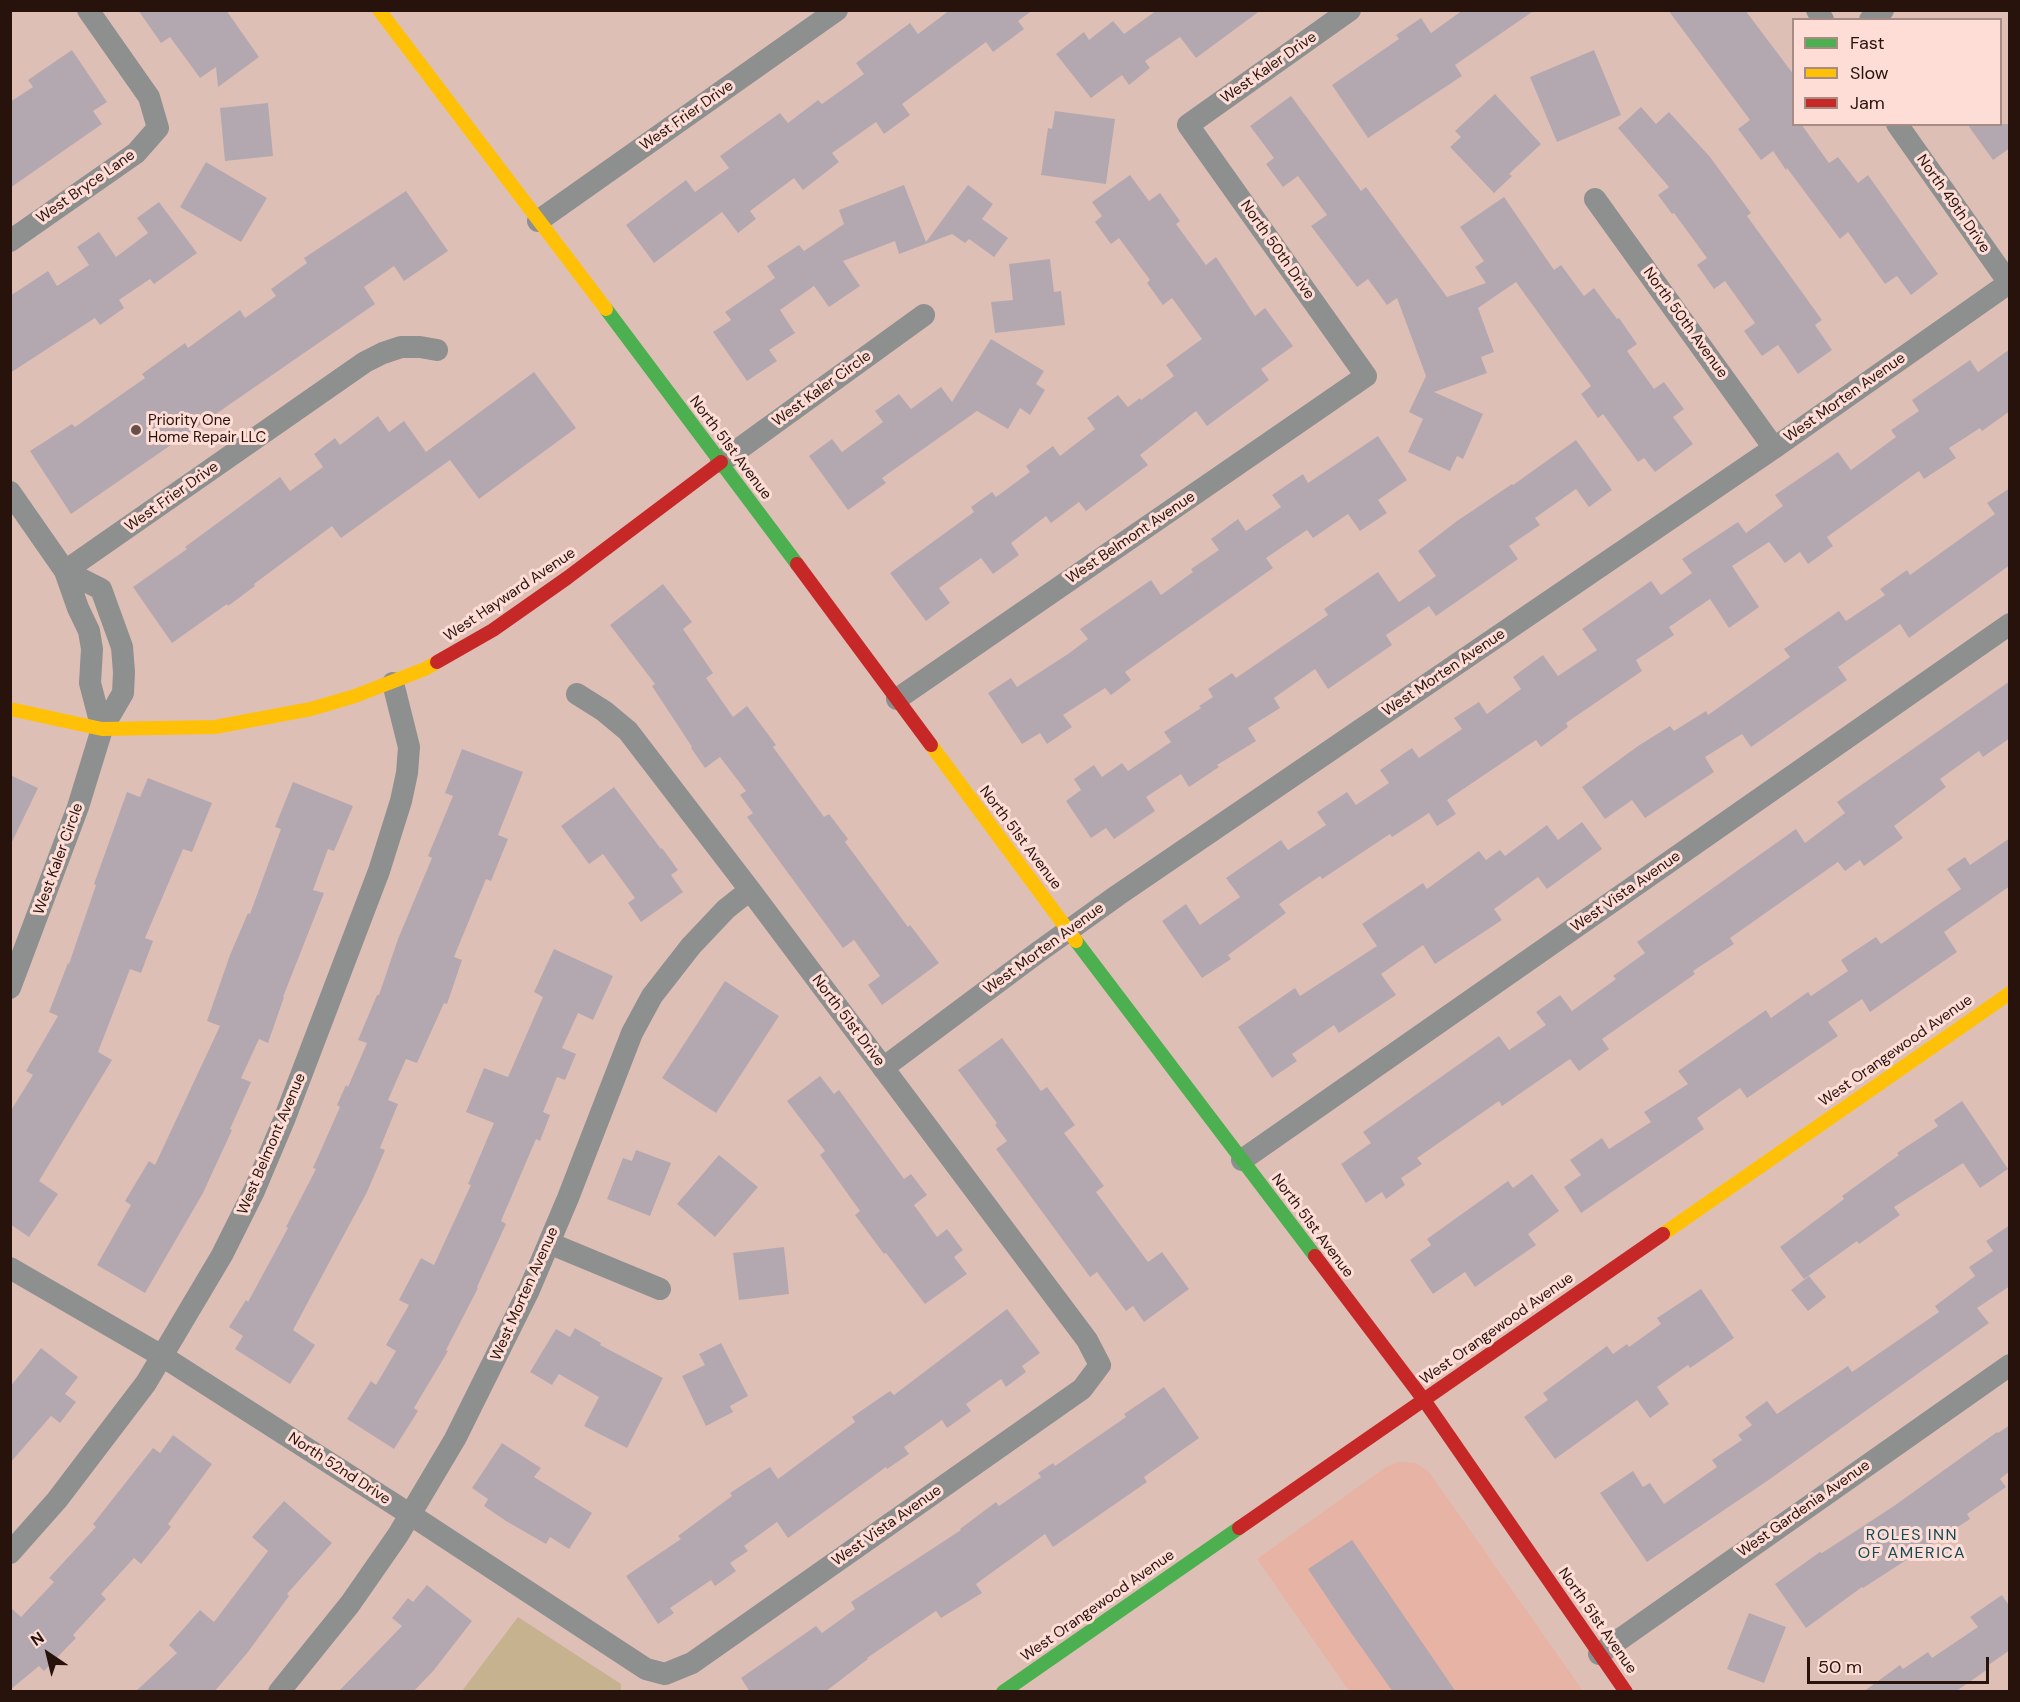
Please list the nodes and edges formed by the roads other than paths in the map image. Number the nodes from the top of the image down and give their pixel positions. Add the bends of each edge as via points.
1 (88, 10) edge
2 (379, 10) edge
3 (837, 10) edge
4 (1350, 10) edge
5 (1188, 124) joint
6 (1898, 126) edge
7 (1595, 199) dead end
8 (538, 221) junction
9 (10, 241) edge
10 (2009, 283) edge
11 (924, 315) dead end
12 (437, 350) dead end
13 (1366, 376) joint
14 (1774, 448) junction
15 (721, 462) junction
16 (10, 492) edge
17 (65, 571) junction
18 (2010, 624) edge
19 (393, 683) junction
20 (578, 694) dead end
21 (897, 699) junction
22 (10, 709) edge
23 (102, 729) junction
24 (750, 890) junction
25 (1069, 931) junction
26 (10, 988) edge
27 (2010, 993) edge
28 (883, 1068) junction
29 (1242, 1160) junction
30 (549, 1243) junction
31 (10, 1268) edge
32 (660, 1289) dead end
33 (162, 1356) junction
34 (1100, 1365) joint
35 (2010, 1365) edge
36 (1424, 1400) junction
37 (411, 1515) junction
38 (10, 1553) edge
39 (1599, 1654) junction
40 (665, 1674) joint
41 (279, 1692) edge
42 (1004, 1692) edge
43 (1626, 1692) edge

1 - 9 street, West Bryce Lane via 149,97 158,128 136,153
2 - 8 main road, North 51st Avenue
3 - 8 street, West Frier Drive
4 - 5 street, West Kaler Drive
5 - 13 street, North 50th Drive
6 - 10 street, North 49th Drive
7 - 14 street, North 50th Avenue
8 - 15 main road, North 51st Avenue
10 - 14 street, West Morten Avenue
11 - 15 street, West Kaler Circle
12 - 17 street, West Frier Drive via 401,347 365,362
13 - 21 street, West Belmont Avenue
14 - 25 street, West Morten Avenue
15 - 19 main road, West Hayward Avenue via 493,630
15 - 21 main road, North 51st Avenue
16 - 17 street
17 - 23 street via 89,631 90,683
17 - 23 street, West Kaler Circle via 101,589 122,647 123,693
18 - 29 street, West Vista Avenue
19 - 23 main road, West Hayward Avenue via 266,719 215,727
19 - 33 street, West Belmont Avenue via 409,747 407,774 378,871 254,1191 222,1256
20 - 24 street, North 51st Drive via 628,731
21 - 25 main road, North 51st Avenue
22 - 23 main road, West Hayward Avenue
23 - 26 street, West Kaler Circle via 78,807
24 - 28 street, North 51st Drive
24 - 30 street, West Morten Avenue via 691,946 652,996 632,1033
25 - 28 street, West Morten Avenue
25 - 29 main road, North 51st Avenue
27 - 36 main road, West Orangewood Avenue
28 - 34 street, North 51st Drive via 1087,1340
29 - 36 main road, North 51st Avenue
30 - 32 street
30 - 37 street, West Morten Avenue via 489,1374
31 - 33 street, North 52nd Drive
33 - 37 street, North 52nd Drive
33 - 38 street, West Belmont Avenue via 105,1438
34 - 40 street, West Vista Avenue via 1082,1389 692,1663
35 - 39 street, West Gardenia Avenue
36 - 39 main road, North 51st Avenue
36 - 42 main road, West Orangewood Avenue
37 - 40 street, North 52nd Drive via 645,1669
37 - 41 street, West Morten Avenue via 350,1604
39 - 43 main road, North 51st Avenue

